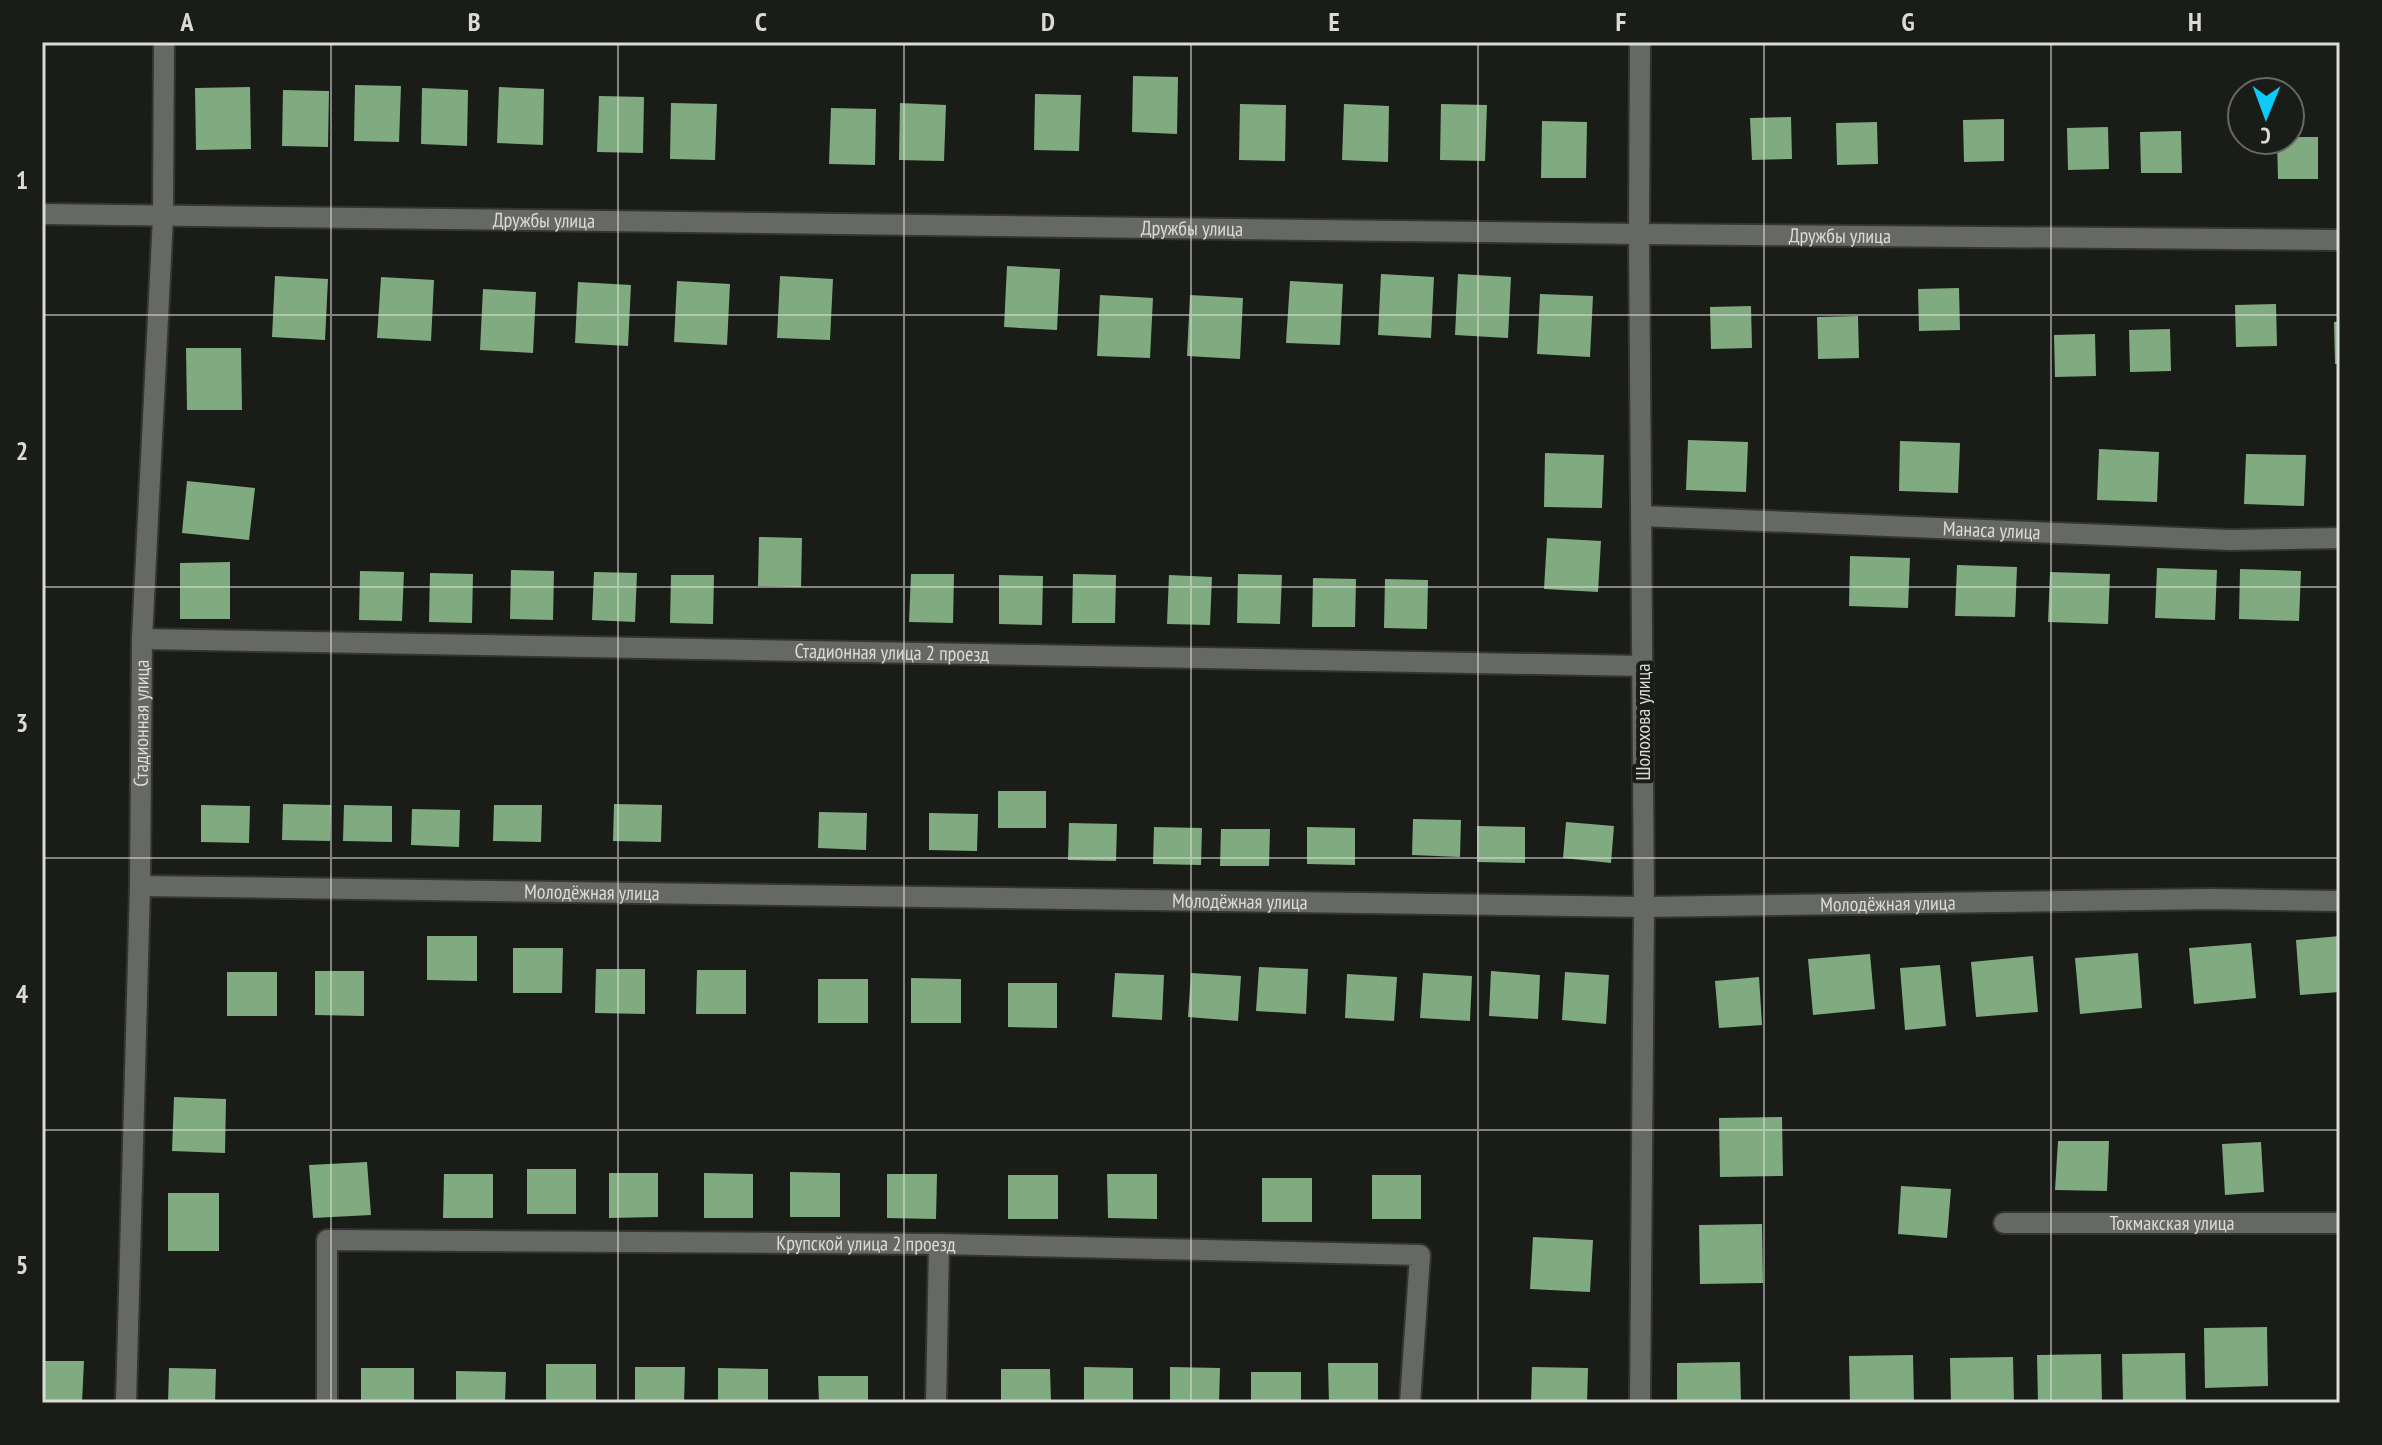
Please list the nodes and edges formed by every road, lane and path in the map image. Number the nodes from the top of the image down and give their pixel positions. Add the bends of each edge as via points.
1 (164, 42) edge
2 (1640, 42) edge
3 (42, 214) edge
4 (163, 217) junction
5 (1639, 234) junction
6 (2340, 240) edge
7 (1642, 516) junction
8 (2340, 538) edge
9 (142, 639) junction
10 (1643, 666) junction
11 (140, 886) junction
12 (2340, 901) edge
13 (1644, 907) junction
14 (2004, 1223) dead end
15 (2340, 1223) edge
16 (939, 1244) junction
17 (126, 1403) edge
18 (327, 1403) edge
19 (936, 1403) edge
20 (1410, 1403) edge
21 (1640, 1403) edge

1 - 4 street, Стадионная улица
2 - 5 street, Шолохова улица
3 - 4 street, Дружбы улица
4 - 5 street, Дружбы улица
4 - 9 street, Стадионная улица
5 - 6 street, Дружбы улица
5 - 7 street, Шолохова улица
7 - 8 street, Манаса улица via 2230,540
7 - 10 street, Шолохова улица
9 - 10 street, Стадионная улица 2 проезд
9 - 11 street, Стадионная улица
10 - 13 street, Шолохова улица
11 - 13 street, Молодёжная улица
11 - 17 street, Стадионная улица
12 - 13 street, Молодёжная улица
13 - 21 street, Шолохова улица
14 - 15 street, Токмакская улица
16 - 18 street, Крупской улица 2 проезд via 327,1240
16 - 19 street
16 - 20 street, Крупской улица 2 проезд via 1420,1255

